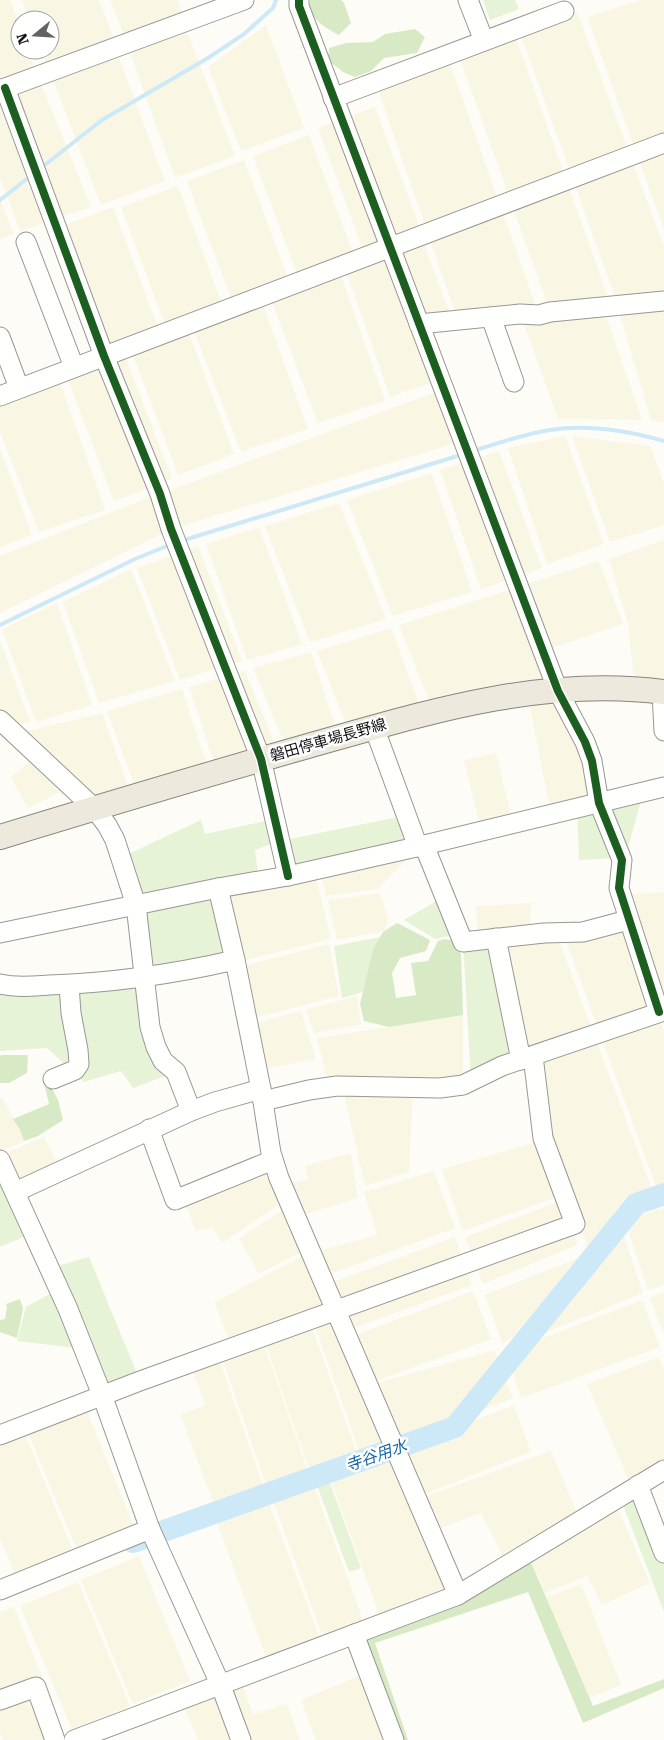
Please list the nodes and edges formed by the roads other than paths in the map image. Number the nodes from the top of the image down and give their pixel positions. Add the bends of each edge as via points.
1 (244, 0) edge
2 (299, 0) edge
3 (468, 0) edge
4 (564, 11) dead end
5 (484, 41) junction
6 (2, 89) edge
7 (333, 98) junction
8 (664, 143) edge
9 (26, 242) dead end
10 (389, 247) junction
11 (664, 301) edge
12 (491, 317) junction
13 (419, 324) junction
14 (0, 336) edge
15 (104, 356) junction
16 (74, 367) junction
17 (514, 382) dead end
18 (20, 388) junction
19 (0, 396) edge
20 (558, 690) junction
21 (663, 692) edge
22 (0, 720) edge
23 (374, 728) junction
24 (664, 731) edge
25 (261, 759) junction
26 (664, 787) edge
27 (599, 803) junction
28 (94, 808) junction
29 (0, 838) edge
30 (421, 846) junction
31 (288, 876) junction
32 (218, 888) junction
33 (136, 905) junction
34 (628, 920) junction
35 (0, 932) edge
36 (496, 938) junction
37 (235, 960) junction
38 (144, 977) junction
39 (0, 984) edge
40 (69, 985) junction
41 (662, 1012) edge
42 (527, 1058) junction
43 (53, 1079) dead end
44 (262, 1095) junction
45 (191, 1111) junction
46 (149, 1129) junction
47 (0, 1160) edge
48 (273, 1160) junction
49 (15, 1192) junction
50 (336, 1309) junction
51 (102, 1394) junction
52 (0, 1435) edge
53 (664, 1470) edge
54 (638, 1486) junction
55 (150, 1529) junction
56 (664, 1553) edge
57 (0, 1590) edge
58 (458, 1595) junction
59 (354, 1634) junction
60 (221, 1686) junction
61 (0, 1700) edge
62 (55, 1740) edge
63 (74, 1740) edge
64 (241, 1740) edge
65 (394, 1740) edge

1 - 6 street
2 - 7 street
3 - 5 street
4 - 5 street
5 - 7 street
6 - 15 street
7 - 10 street
8 - 10 street
9 - 16 street
10 - 13 street
10 - 15 street
11 - 12 street
12 - 13 street
12 - 17 street
13 - 20 street
14 - 18 street
15 - 16 street
15 - 25 street
16 - 18 street
18 - 19 street
20 - 21 main road, 磐田停車場長野線
20 - 23 main road, 磐田停車場長野線 via 494,698
20 - 27 street via 592,760
21 - 24 street
22 - 28 street
23 - 25 main road, 磐田停車場長野線
23 - 30 street
25 - 28 main road, 磐田停車場長野線
25 - 31 street
26 - 27 street
27 - 30 street
27 - 34 street via 622,860 619,888
28 - 29 main road, 磐田停車場長野線
28 - 33 street via 115,840
30 - 31 street
30 - 36 street via 463,942
31 - 32 street
32 - 33 street
32 - 37 street
33 - 35 street
33 - 38 street
34 - 36 street via 582,932
34 - 41 street
36 - 42 street
37 - 38 street
37 - 44 street
38 - 40 street
38 - 45 street via 150,1027 156,1047 162,1061 176,1072
39 - 40 street
40 - 43 street via 79,1064 75,1070
41 - 42 street
42 - 44 street via 463,1084 440,1088 337,1086
42 - 50 street via 543,1138 575,1224
44 - 45 street via 215,1102
44 - 48 street
45 - 46 street
46 - 48 street via 175,1200
46 - 49 street
47 - 49 street
48 - 50 street
49 - 51 street
50 - 51 street
50 - 58 street
51 - 52 street
51 - 55 street
53 - 54 street
54 - 56 street
54 - 58 street
55 - 57 street
55 - 60 street
58 - 59 street
59 - 60 street
59 - 65 street
60 - 63 street
60 - 64 street
61 - 62 street via 36,1687

